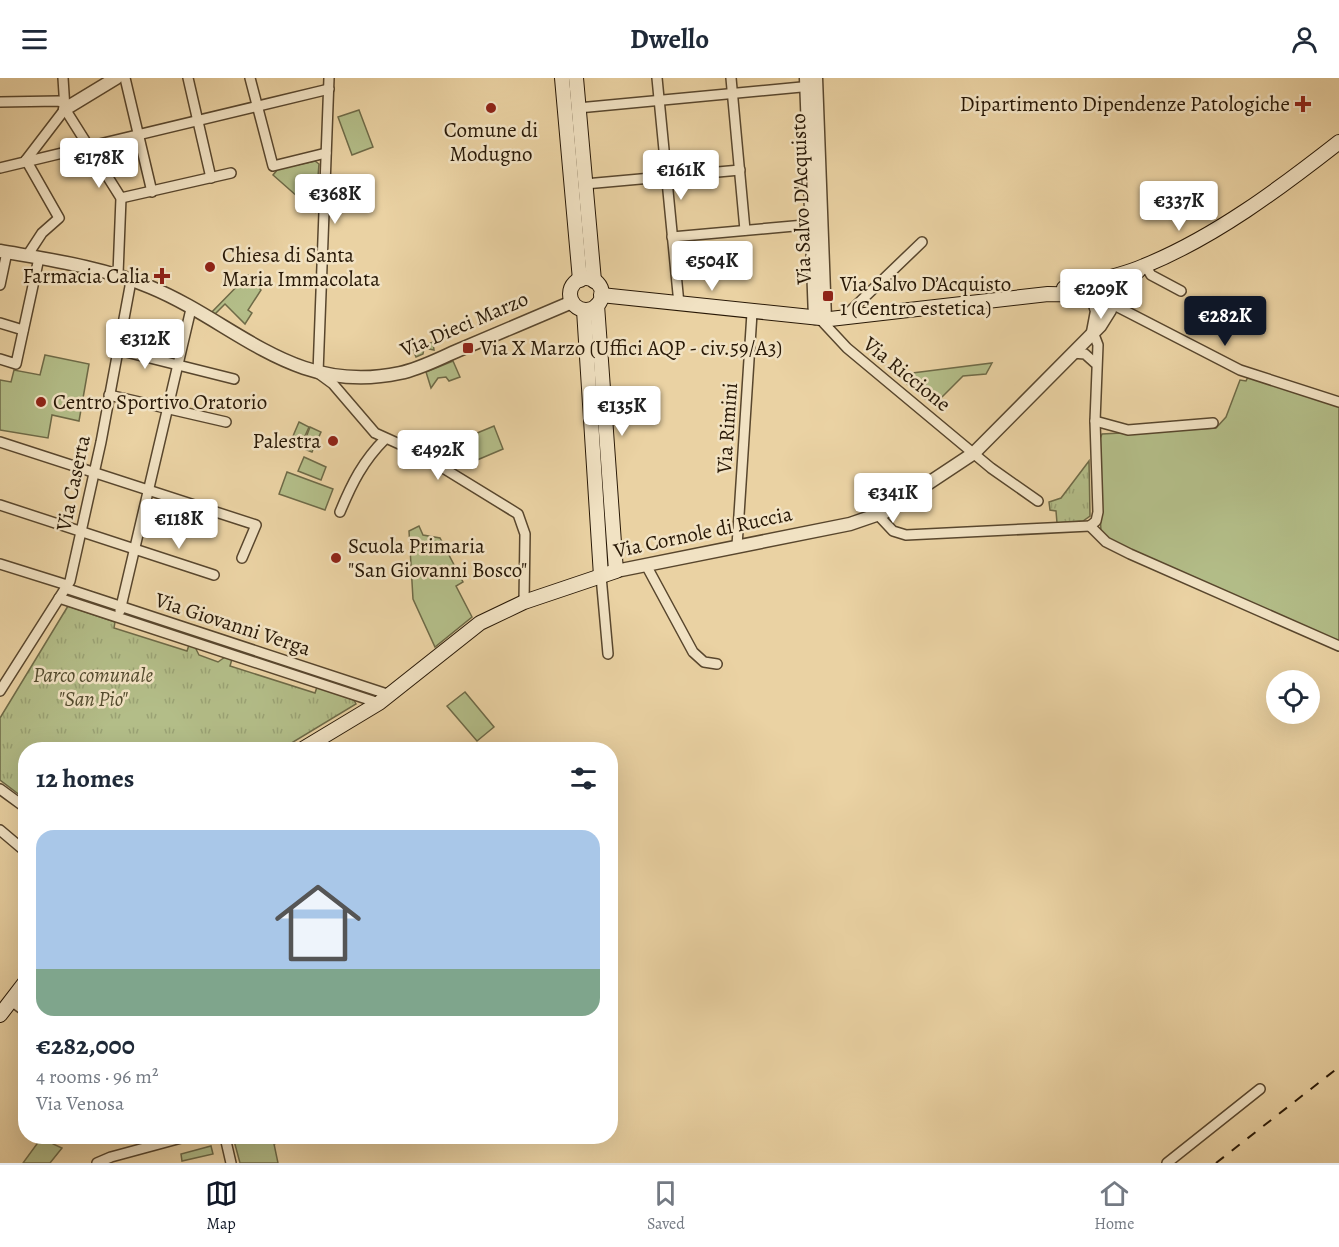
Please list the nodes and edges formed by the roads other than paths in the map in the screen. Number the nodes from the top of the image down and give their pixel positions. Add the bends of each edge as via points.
1 (63, 78) edge
2 (116, 78) edge
3 (125, 78) edge
4 (188, 78) edge
5 (250, 78) edge
6 (329, 78) edge
7 (562, 78) edge
8 (576, 78) edge
9 (657, 78) edge
10 (731, 78) edge
11 (811, 82) edge
12 (329, 89) junction
13 (732, 93) junction
14 (659, 100) junction
15 (0, 102) edge
16 (64, 106) junction
17 (257, 107) junction
18 (578, 108) junction
19 (198, 120) junction
20 (139, 134) junction
21 (1339, 142) edge
22 (88, 147) junction
23 (326, 153) junction
24 (26, 160) junction
25 (0, 168) edge
26 (740, 170) junction
27 (231, 173) dead end
28 (665, 176) junction
29 (211, 178) junction
30 (585, 184) junction
31 (152, 192) junction
32 (121, 198) junction
33 (816, 224) junction
34 (745, 230) junction
35 (672, 237) junction
36 (922, 242) dead end
37 (4, 252) edge
38 (33, 257) junction
39 (1144, 266) junction
40 (118, 274) junction
41 (587, 280) junction
42 (1100, 280) junction
43 (131, 281) junction
44 (0, 285) edge
45 (1181, 291) dead end
46 (1048, 294) junction
47 (1093, 298) junction
48 (1113, 298) junction
49 (599, 300) junction
50 (679, 304) junction
51 (578, 306) junction
52 (191, 309) junction
53 (752, 313) junction
54 (843, 318) junction
55 (820, 319) junction
56 (0, 322) edge
57 (23, 330) junction
58 (1090, 335) junction
59 (118, 350) junction
60 (1072, 353) junction
61 (0, 359) edge
62 (1095, 363) junction
63 (179, 364) junction
64 (318, 373) junction
65 (234, 379) dead end
66 (110, 395) junction
67 (1339, 402) edge
68 (168, 409) junction
69 (1095, 421) junction
70 (226, 422) dead end
71 (1213, 423) dead end
72 (385, 439) junction
73 (0, 442) edge
74 (974, 453) junction
75 (94, 472) junction
76 (149, 490) junction
77 (1038, 501) dead end
78 (0, 504) edge
79 (340, 512) dead end
80 (878, 515) junction
81 (1090, 526) junction
82 (81, 531) junction
83 (737, 546) junction
84 (135, 549) junction
85 (242, 558) dead end
86 (0, 564) edge
87 (646, 565) junction
88 (616, 571) junction
89 (214, 575) dead end
90 (602, 576) junction
91 (66, 587) junction
92 (59, 598) junction
93 (524, 602) junction
94 (122, 606) junction
95 (118, 617) junction
96 (1339, 646) edge
97 (608, 654) dead end
98 (717, 664) dead end
99 (0, 691) edge
100 (385, 699) junction
101 (314, 742) edge
102 (0, 789) edge
103 (18, 802) edge
104 (0, 830) edge
105 (18, 845) edge
106 (18, 990) edge
107 (10, 1000) junction
108 (18, 1006) edge
109 (0, 1015) edge
110 (1260, 1089) dead end
111 (159, 1144) edge
112 (227, 1144) edge
113 (97, 1163) edge
114 (231, 1163) edge
115 (1167, 1163) edge

1 - 16 street
2 - 16 street
3 - 20 street
4 - 19 street
5 - 17 street
6 - 12 street
7 - 41 main road
8 - 18 main road
9 - 14 street
10 - 13 street
11 - 13 street
11 - 33 street, Via Salvo D'Acquisto
12 - 17 street
12 - 23 street
13 - 14 street
13 - 26 street
14 - 18 street
14 - 28 street
15 - 16 street via 59,101
16 - 22 street
16 - 24 street
17 - 19 street
17 - 23 street via 273,166
18 - 30 main road
19 - 20 street
19 - 29 street
20 - 22 street
20 - 31 street
21 - 39 main road via 1228,221
22 - 24 street
22 - 32 street
23 - 64 street
24 - 25 street
24 - 38 street via 59,218 42,233
26 - 28 street
26 - 34 street
27 - 29 street
28 - 30 street
28 - 35 street
29 - 31 street
30 - 41 main road
31 - 32 street
32 - 40 street
33 - 34 street
33 - 55 street, Via Salvo D'Acquisto
34 - 35 street
35 - 50 street
36 - 54 street
37 - 38 street, Via Dieci Marzo
37 - 44 street
38 - 40 street, Via Dieci Marzo
38 - 57 street
39 - 42 main road
39 - 45 street via 1151,275
39 - 48 main road
40 - 43 street, Via Dieci Marzo
41 - 49 main road via 600,288
41 - 51 main road via 571,288
42 - 46 main road
42 - 47 main road via 1091,287
42 - 48 main road via 1112,282
43 - 52 street, Via Dieci Marzo via 164,293
43 - 59 street, Via Caserta
46 - 47 main road
46 - 54 main road
47 - 48 main road via 1102,304
47 - 58 street via 1097,311
48 - 58 street, Via Cornole di Ruccia via 1107,318
48 - 67 street via 1240,370
49 - 50 main road
49 - 51 main road
49 - 88 main road
50 - 53 main road
51 - 64 street, Via Dieci Marzo via 399,374 336,377
51 - 90 main road
52 - 63 street
52 - 64 street, Via Dieci Marzo via 241,339
53 - 55 main road
53 - 83 street, Via Rimini
54 - 55 main road
55 - 74 street, Via Riccione via 847,348
56 - 57 street
57 - 61 street via 16,364
58 - 60 street, Via Cornole di Ruccia
58 - 62 street via 1098,345
59 - 63 street
59 - 66 street, Via Caserta
60 - 62 street via 1085,354
60 - 74 street, Via Cornole di Ruccia
62 - 69 street
63 - 65 street
63 - 68 street
64 - 72 street
66 - 68 street
66 - 75 street, Via Caserta
68 - 70 street
68 - 76 street
69 - 71 street via 1128,429
69 - 81 street via 1098,512
72 - 79 street via 354,477
72 - 93 street via 417,453 518,514 525,534
73 - 75 street
74 - 77 street, Via Riccione
74 - 80 street, Via Cornole di Ruccia
75 - 76 street
75 - 82 street, Via Caserta
76 - 84 street
76 - 85 street via 256,525
78 - 82 street
80 - 81 street via 893,531 906,535
80 - 83 street, Via Cornole di Ruccia
81 - 96 street via 1106,542 1130,554
82 - 84 street
82 - 91 street, Via Caserta
83 - 87 street, Via Cornole di Ruccia
84 - 89 street
84 - 94 street
86 - 91 street, Via Giovanni Verga
87 - 88 street, Via Cornole di Ruccia
87 - 98 street via 693,652 704,662
88 - 90 main road, Via Cornole di Ruccia
90 - 93 main road, Via Cornole di Ruccia
90 - 97 street
91 - 92 street, Via Caserta
91 - 94 street, Via Giovanni Verga
92 - 95 street, Via Giovanni Verga
92 - 99 street, Via Caserta
93 - 100 main road, Via Cornole di Ruccia via 480,623
94 - 95 street
94 - 100 street, Via Giovanni Verga
95 - 100 street, Via Giovanni Verga
100 - 101 main road, Via Cornole di Ruccia
102 - 103 street
104 - 105 street
106 - 107 main road
107 - 108 street
107 - 109 main road
110 - 115 street
111 - 113 street
112 - 114 street

